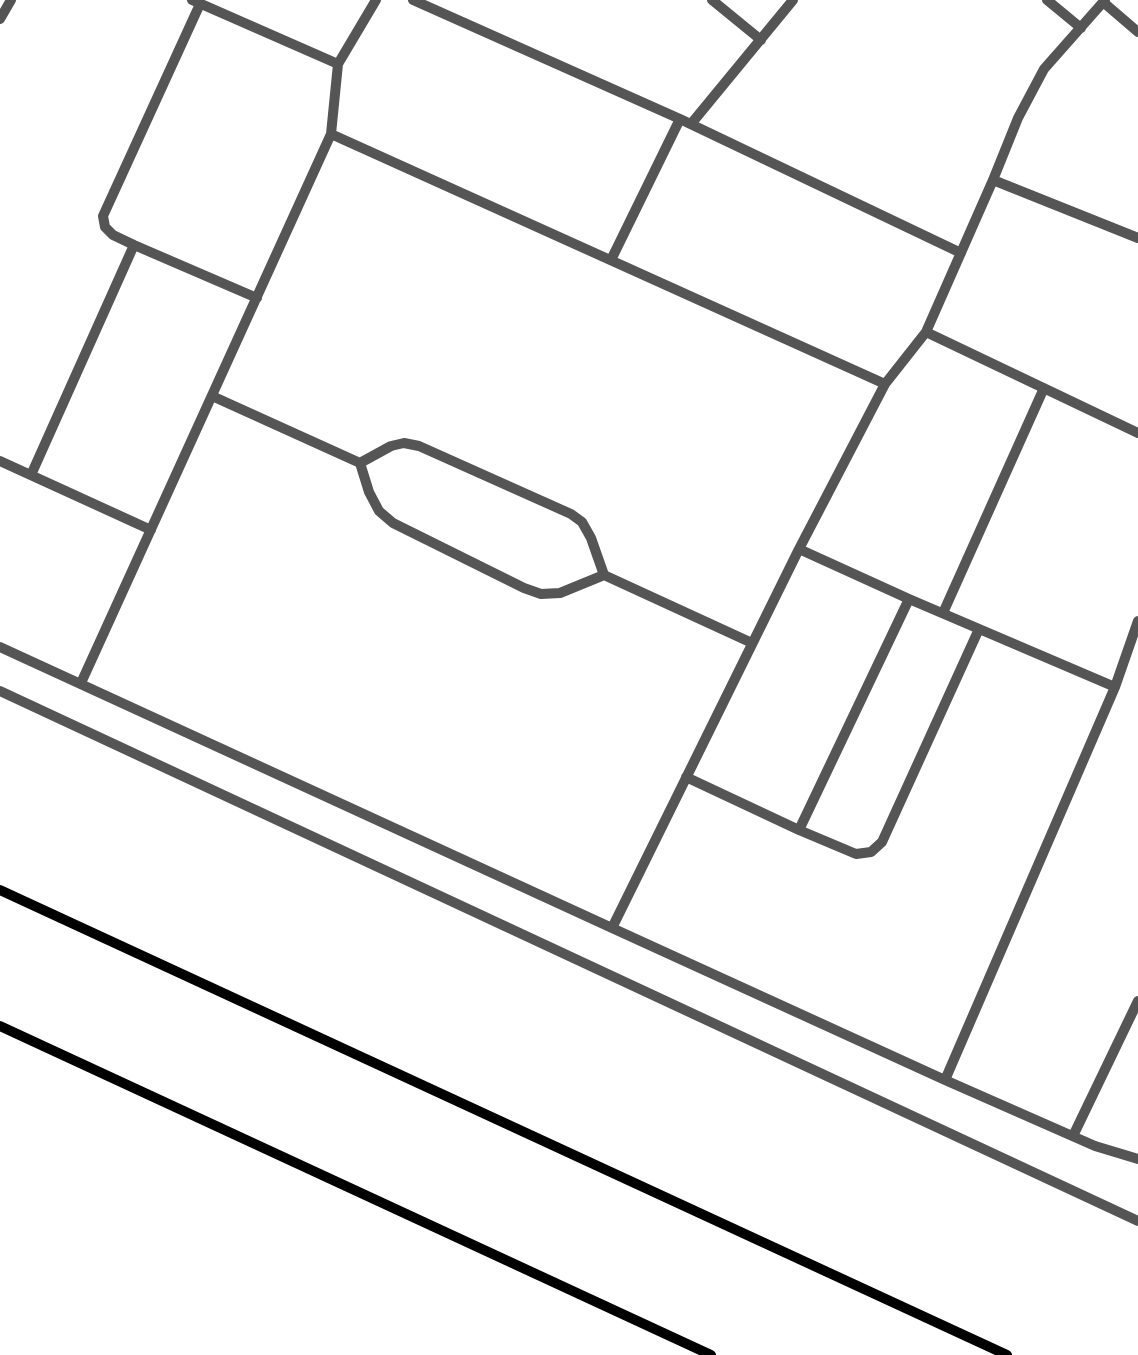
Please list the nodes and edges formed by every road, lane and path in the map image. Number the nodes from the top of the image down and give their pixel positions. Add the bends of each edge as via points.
1 (11, 0) edge
2 (376, 0) edge
3 (413, 0) edge
4 (712, 0) edge
5 (794, 0) edge
6 (1047, 0) edge
7 (1104, 1) edge
8 (196, 2) edge
9 (0, 19) edge
10 (1081, 28) junction
11 (1138, 32) edge
12 (761, 40) junction
13 (338, 64) junction
14 (680, 119) junction
15 (691, 124) junction
16 (332, 134) junction
17 (993, 180) junction
18 (1138, 238) edge
19 (134, 245) junction
20 (961, 253) junction
21 (611, 260) junction
22 (257, 298) junction
23 (926, 332) junction
24 (885, 384) junction
25 (1044, 388) junction
26 (212, 396) junction
27 (1138, 433) edge
28 (0, 461) edge
29 (360, 463) junction
30 (31, 475) junction
31 (151, 530) junction
32 (799, 549) junction
33 (604, 575) junction
34 (909, 599) junction
35 (943, 613) junction
36 (1138, 621) edge
37 (980, 629) junction
38 (752, 643) junction
39 (0, 647) edge
40 (81, 684) junction
41 (1115, 687) junction
42 (0, 691) edge
43 (686, 777) junction
44 (799, 830) junction
45 (0, 890) edge
46 (612, 928) junction
47 (1138, 1001) edge
48 (0, 1026) edge
49 (945, 1080) junction
50 (1073, 1136) junction
51 (1138, 1159) edge
52 (1138, 1221) edge
53 (711, 1355) edge
54 (1007, 1355) edge

1 - 9 street
2 - 13 street
3 - 14 street
4 - 12 street
5 - 12 street
6 - 10 street
7 - 10 street
7 - 11 street
8 - 13 street
8 - 19 street via 104,216 105,227
10 - 17 street via 1044,69 1018,118
12 - 15 street
13 - 16 street
14 - 15 street
14 - 21 street
15 - 20 street
16 - 21 street
16 - 22 street
17 - 18 street
17 - 20 street
19 - 22 street
19 - 30 street
20 - 23 street
21 - 24 street
22 - 26 street
23 - 24 street
23 - 25 street
24 - 32 street
25 - 27 street
25 - 35 street
26 - 29 street
26 - 31 street
28 - 30 street
29 - 33 street via 369,492 379,511 393,523 524,588 541,594 560,593
29 - 33 street via 390,446 404,443 419,446 572,514 582,522 591,538
30 - 31 street
31 - 40 street
32 - 34 street
32 - 38 street
33 - 38 street
34 - 35 street
34 - 44 street
35 - 37 street
36 - 41 street
37 - 41 street
37 - 44 street via 882,842 871,852 856,854
38 - 43 street
39 - 40 street
40 - 46 street
41 - 49 street
42 - 52 street
43 - 44 street
43 - 46 street
45 - 54 main road
46 - 49 street
47 - 50 street
48 - 53 main road
49 - 50 street
50 - 51 street via 1095,1146

